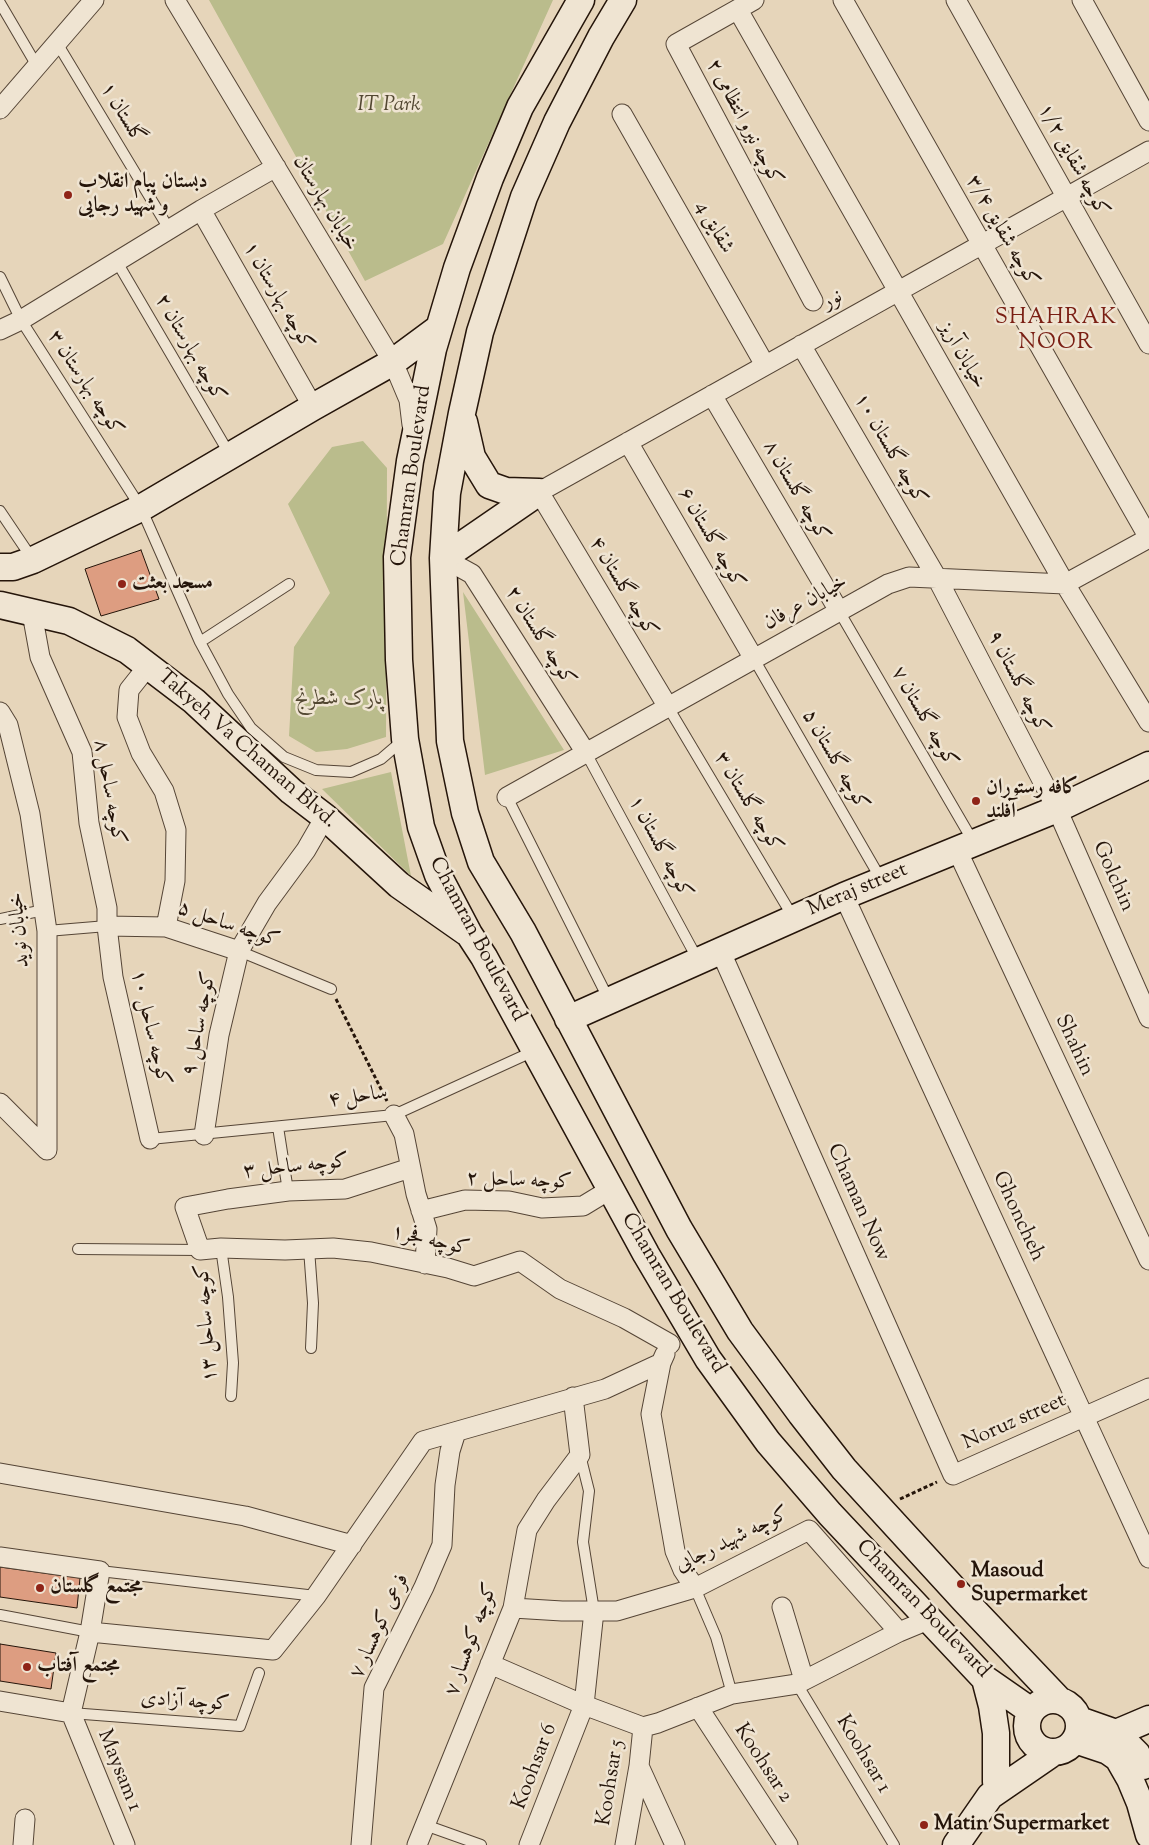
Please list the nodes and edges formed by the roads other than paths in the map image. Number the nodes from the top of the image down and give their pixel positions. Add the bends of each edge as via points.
1 (94, 0) edge
2 (175, 0) edge
3 (581, 0) edge
4 (623, 0) edge
5 (843, 0) edge
6 (956, 0) edge
7 (1082, 0) edge
8 (0, 3) edge
9 (746, 5) edge
10 (57, 43) junction
11 (37, 66) junction
12 (0, 109) edge
13 (622, 114) dead end
14 (1149, 121) edge
15 (1149, 150) edge
16 (276, 167) junction
17 (1066, 197) junction
18 (201, 210) junction
19 (169, 230) junction
20 (982, 244) junction
21 (117, 262) junction
22 (0, 277) edge
23 (898, 291) junction
24 (813, 301) dead end
25 (21, 320) junction
26 (439, 328) junction
27 (0, 330) edge
28 (1149, 344) edge
29 (801, 345) junction
30 (393, 362) junction
31 (765, 365) junction
32 (712, 395) junction
33 (313, 406) junction
34 (462, 413) junction
35 (414, 440) junction
36 (628, 442) junction
37 (230, 455) junction
38 (538, 492) junction
39 (142, 508) junction
40 (0, 511) edge
41 (1149, 538) edge
42 (443, 558) junction
43 (937, 578) junction
44 (7, 584) edge
45 (289, 584) dead end
46 (1065, 584) junction
47 (839, 611) junction
48 (32, 613) junction
49 (200, 642) junction
50 (754, 659) junction
51 (148, 666) junction
52 (668, 708) junction
53 (0, 712) edge
54 (1149, 722) edge
55 (405, 739) junction
56 (586, 753) junction
57 (1149, 765) edge
58 (507, 798) joint
59 (1057, 809) junction
60 (326, 817) junction
61 (966, 847) junction
62 (882, 881) junction
63 (844, 896) junction
64 (44, 910) junction
65 (794, 918) junction
66 (0, 919) edge
67 (106, 926) junction
68 (166, 927) junction
69 (47, 931) junction
70 (470, 934) junction
71 (239, 952) junction
72 (709, 955) junction
73 (331, 989) road end
74 (610, 1000) junction
75 (1149, 1018) edge
76 (568, 1019) junction
77 (535, 1050) junction
78 (0, 1103) edge
79 (394, 1115) junction
80 (278, 1127) junction
81 (204, 1135) junction
82 (150, 1139) joint
83 (410, 1168) junction
84 (611, 1189) junction
85 (288, 1191) junction
86 (421, 1211) junction
87 (221, 1248) junction
88 (78, 1249) dead end
89 (309, 1249) junction
90 (200, 1250) junction
91 (1149, 1260) edge
92 (425, 1264) junction
93 (684, 1317) junction
94 (670, 1344) junction
95 (311, 1348) dead end
96 (661, 1363) junction
97 (1149, 1388) edge
98 (231, 1396) dead end
99 (573, 1398) junction
100 (1084, 1417) junction
101 (456, 1432) junction
102 (580, 1455) junction
103 (0, 1473) edge
104 (953, 1475) joint
105 (352, 1545) junction
106 (0, 1557) edge
107 (1149, 1558) edge
108 (100, 1571) junction
109 (695, 1588) junction
110 (316, 1596) junction
111 (782, 1606) dead end
112 (513, 1608) junction
113 (594, 1610) junction
114 (0, 1614) edge
115 (928, 1620) junction
116 (90, 1632) junction
117 (899, 1632) junction
118 (1022, 1662) junction
119 (490, 1664) junction
120 (259, 1673) dead end
121 (800, 1681) junction
122 (993, 1685) junction
123 (732, 1694) junction
124 (1058, 1700) junction
125 (0, 1701) edge
126 (584, 1705) junction
127 (698, 1708) junction
128 (70, 1713) junction
129 (1029, 1719) junction
130 (1149, 1719) edge
131 (643, 1727) junction
132 (1116, 1733) junction
133 (1070, 1738) junction
134 (639, 1766) junction
135 (1149, 1778) edge
136 (993, 1789) junction
137 (25, 1819) dead end
138 (425, 1825) junction
139 (1149, 1835) edge
140 (626, 1843) edge
141 (23, 1845) edge
142 (125, 1845) edge
143 (361, 1845) edge
144 (417, 1845) edge
145 (481, 1845) edge
146 (529, 1845) edge
147 (674, 1845) edge
148 (788, 1845) edge
149 (894, 1845) edge
150 (957, 1845) edge

1 - 10 street
2 - 16 street, خیابان بهارستان
3 - 26 main road, Chamran Boulevard via 520,107 457,268
4 - 34 main road, Chamran Boulevard via 557,122 524,197 480,332
5 - 20 street, کوچه شقایق ۳/۴
6 - 17 street, کوچه شقایق ۱/۲
7 - 14 street
8 - 11 lane
9 - 23 street, خیابان آریز
9 - 24 street, کوچه نیرو انتظامی ۲ via 676,44
10 - 11 street
10 - 19 lane, گلستان ١
11 - 12 street
13 - 31 street, شقایق 4
15 - 17 street, نور
16 - 18 street
16 - 30 street, خیابان بهارستان
17 - 20 street, نور
17 - 28 street, کوچه شقایق ۱/۲
18 - 19 street
18 - 33 street, کوچه بهارستان ۱
19 - 21 street
20 - 23 street, نور
20 - 41 street, کوچه شقایق ۳/۴
21 - 25 street
21 - 37 lane, کوچه بهارستان ۲
22 - 25 lane, کوچه بهارستان ۳
23 - 29 street, نور
23 - 46 street, خیابان آریز
25 - 27 street
25 - 39 lane, کوچه بهارستان ۳
26 - 30 main road
26 - 35 main road, Chamran Boulevard
29 - 31 street, نور
29 - 43 street, کوچه گلستان ۱۰
30 - 33 main road
30 - 35 street, خیابان بهارستان via 409,400
31 - 32 street, نور
32 - 36 street, نور
32 - 47 street, کوچه گلستان ۸
33 - 37 main road
34 - 38 main road via 472,457 489,485 506,491
34 - 42 main road, Chamran Boulevard via 446,493
35 - 55 main road, Chamran Boulevard via 397,557 399,660
36 - 38 street, نور
36 - 50 street, کوچه گلستان ۶
37 - 39 main road
38 - 42 main road
38 - 52 street, کوچه گلستان ۴
39 - 44 main road
39 - 49 lane, کوچه بهارستان ۳
40 - 44 lane
41 - 46 street
42 - 56 street, کوچه گلستان ۲ via 472,574
42 - 76 main road, Chamran Boulevard via 450,741 464,813 481,862 523,932
43 - 46 street, خیابان عرفان
43 - 47 street, خیابان عرفان via 909,577 888,584
43 - 59 street, کوچه گلستان ۹
44 - 48 main road, Takyeh Va Chaman Blvd.
45 - 49 lane
46 - 54 street, خیابان آریز
47 - 50 street, خیابان عرفان
47 - 61 lane, کوچه گلستان ۷
48 - 51 main road, Takyeh Va Chaman Blvd. via 69,622 128,650
48 - 67 street, کوچه ساحل ۸ via 40,657 82,752 89,823 107,908
49 - 55 lane, کوچه بهارستان ۳ via 251,728 284,757 316,770 351,772 381,759
50 - 52 street, خیابان عرفان
50 - 62 lane, کوچه گلستان ۵
51 - 60 main road, Takyeh Va Chaman Blvd. via 194,701 291,791
51 - 68 street via 129,690 127,717 141,753 164,791 176,830 176,881
52 - 56 street, خیابان عرفان
52 - 65 lane, کوچه گلستان ۳
53 - 64 street, خیابان نوید via 8,725 30,814
55 - 70 main road, Chamran Boulevard via 420,827 438,875
56 - 58 street, خیابان عرفان
56 - 72 lane, کوچه گلستان ۱
57 - 59 main road, Meraj street
58 - 74 lane
59 - 61 main road, Meraj street
59 - 75 street, Golchin
60 - 70 main road, Takyeh Va Chaman Blvd. via 399,885
60 - 71 street, کوچه ساحل ۹ via 267,903
61 - 62 main road, Meraj street
61 - 91 street, Shahin
62 - 63 main road, Meraj street
63 - 65 main road, Meraj street
63 - 100 street, Ghoncheh
64 - 66 lane
64 - 69 street, خیابان نوید
65 - 72 main road, Meraj street
67 - 68 street, کوچه ساحل ۵
67 - 69 lane, کوچه ساحل ۵
67 - 82 street, کوچه ساحل ۱۰ via 113,977
68 - 71 street, کوچه ساحل ۵
69 - 78 street, خیابان نوید via 47,1150
70 - 77 main road, Chamran Boulevard
71 - 73 lane, کوچه ساحل ۵
71 - 81 street, کوچه ساحل ۹ via 219,1034
72 - 74 main road, Meraj street
72 - 104 street, Chaman Now
74 - 76 main road, Meraj street
76 - 118 main road, Chamran Boulevard via 679,1229 740,1331 844,1469
77 - 79 lane, ساحل ۴
77 - 84 main road, Chamran Boulevard
79 - 80 lane, ساحل ۴
79 - 83 street via 404,1134
80 - 81 lane, ساحل ۴
80 - 85 lane
81 - 82 lane, ساحل ۴
83 - 85 street, کوچه ساحل ۳ via 345,1189
83 - 86 street
84 - 86 street, کوچه ساحل ۲ via 583,1206 542,1208 509,1200 465,1200
84 - 93 main road, Chamran Boulevard
85 - 90 street, کوچه ساحل ۳ via 228,1198 184,1208
86 - 92 street via 427,1229
87 - 89 street, کوچه فجر۱
87 - 90 street, کوچه فجر۱
87 - 98 lane, کوچه ساحل ۱۳ via 233,1363
88 - 90 lane
89 - 92 street, کوچه فجر۱ via 371,1252
89 - 95 lane
92 - 94 street, کوچه فجر۱ via 474,1276 520,1261 560,1289 624,1318
93 - 94 street
93 - 115 main road, Chamran Boulevard via 708,1359 768,1442
94 - 96 street
96 - 99 street via 605,1389
96 - 109 street via 650,1414 675,1551
97 - 100 street, Noruz street
99 - 101 street
99 - 102 street
100 - 104 street, Noruz street
100 - 107 street, Ghoncheh
101 - 105 street via 423,1441
101 - 143 street, فرعی کوهسار ۷ via 450,1451 442,1545 374,1688
102 - 112 street, کوچه کوهسار ۷ via 527,1530
102 - 113 lane via 588,1491 583,1542
103 - 105 street via 245,1516
105 - 110 street
106 - 108 street
108 - 110 lane
108 - 116 street
109 - 113 street, کوچه شهید رجایی via 617,1611
109 - 117 street, کوچه شهید رجایی via 809,1530
109 - 123 lane via 716,1637
110 - 116 street via 273,1650
111 - 121 street
112 - 113 street, کوچه شهید رجایی
112 - 119 street, کوچه کوهسار ۷
113 - 126 street, Koohsar 6
114 - 116 lane
115 - 117 street
115 - 122 main road, Chamran Boulevard
116 - 128 street
117 - 121 street
118 - 122 main road via 1021,1671 1009,1687
118 - 124 main road, Chamran Boulevard
119 - 126 street
119 - 138 street, کوچه کوهسار ۷
120 - 128 lane, کوچه آزادی via 240,1726
121 - 123 street
121 - 149 lane, Koohsar 1
122 - 129 main road, Chamran Boulevard
122 - 136 main road via 996,1733
123 - 127 street
124 - 129 main road via 1043,1701
124 - 133 main road via 1072,1707
125 - 128 street
126 - 131 street
126 - 146 street, Koohsar 6
127 - 131 street
127 - 148 street, Koohsar 2
128 - 142 street, Maysam 1
129 - 133 main road via 1028,1735 1038,1748 1046,1751
129 - 136 main road
130 - 132 main road
131 - 134 street, Koohsar 5
132 - 133 main road
132 - 135 main road via 1137,1754
133 - 136 main road
133 - 139 main road via 1108,1751 1118,1758 1140,1803
134 - 140 street, Koohsar 5
134 - 147 street
136 - 150 main road
137 - 141 street
138 - 144 street, کوچه کوهسار ۷
138 - 145 lane

